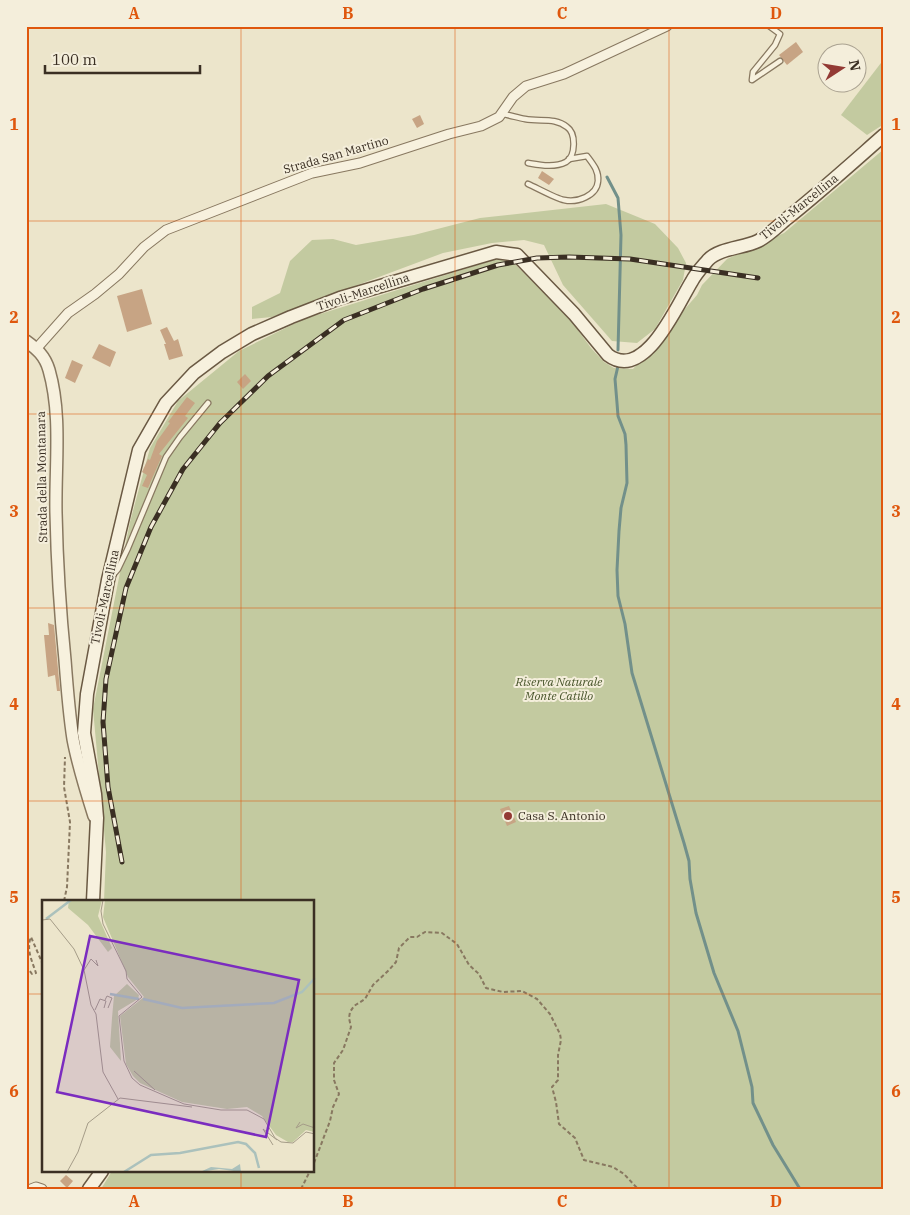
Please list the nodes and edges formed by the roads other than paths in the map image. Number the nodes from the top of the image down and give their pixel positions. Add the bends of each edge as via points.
1 (667, 26) edge
2 (769, 26) edge
3 (780, 61) dead end
4 (501, 114) junction
5 (884, 135) edge
6 (569, 159) junction
7 (528, 163) dead end
8 (528, 184) dead end
9 (26, 341) edge
10 (36, 349) junction
11 (208, 403) dead end
12 (108, 580) junction
13 (97, 826) junction
14 (93, 900) edge
15 (101, 1172) edge
16 (31, 1189) edge
17 (42, 1189) edge
18 (89, 1189) edge

1 - 4 street, Strada San Martino via 564,74 526,86 512,97
2 - 3 lane via 780,34 753,72 752,80
4 - 6 lane via 551,120 570,128 575,142
4 - 10 street, Strada San Martino via 481,126 360,163 312,173 166,230 144,247 119,274 68,313
5 - 12 main road, Tivoli-Marcellina via 758,241 710,257 692,280 668,324 639,356 630,360 613,359 608,355 574,314 516,255 504,252 468,259 340,298 252,334 194,373 166,403 139,450
6 - 7 lane via 548,166
6 - 8 lane via 587,156 594,166 598,182 588,196 563,200
9 - 10 street, Strada della Montanara
10 - 13 street, Strada della Montanara via 48,367 55,403 61,622 73,740
11 - 12 lane via 166,457 118,569
12 - 13 main road, Tivoli-Marcellina via 84,720
13 - 14 main road, Tivoli-Marcellina
15 - 18 main road
16 - 17 street

